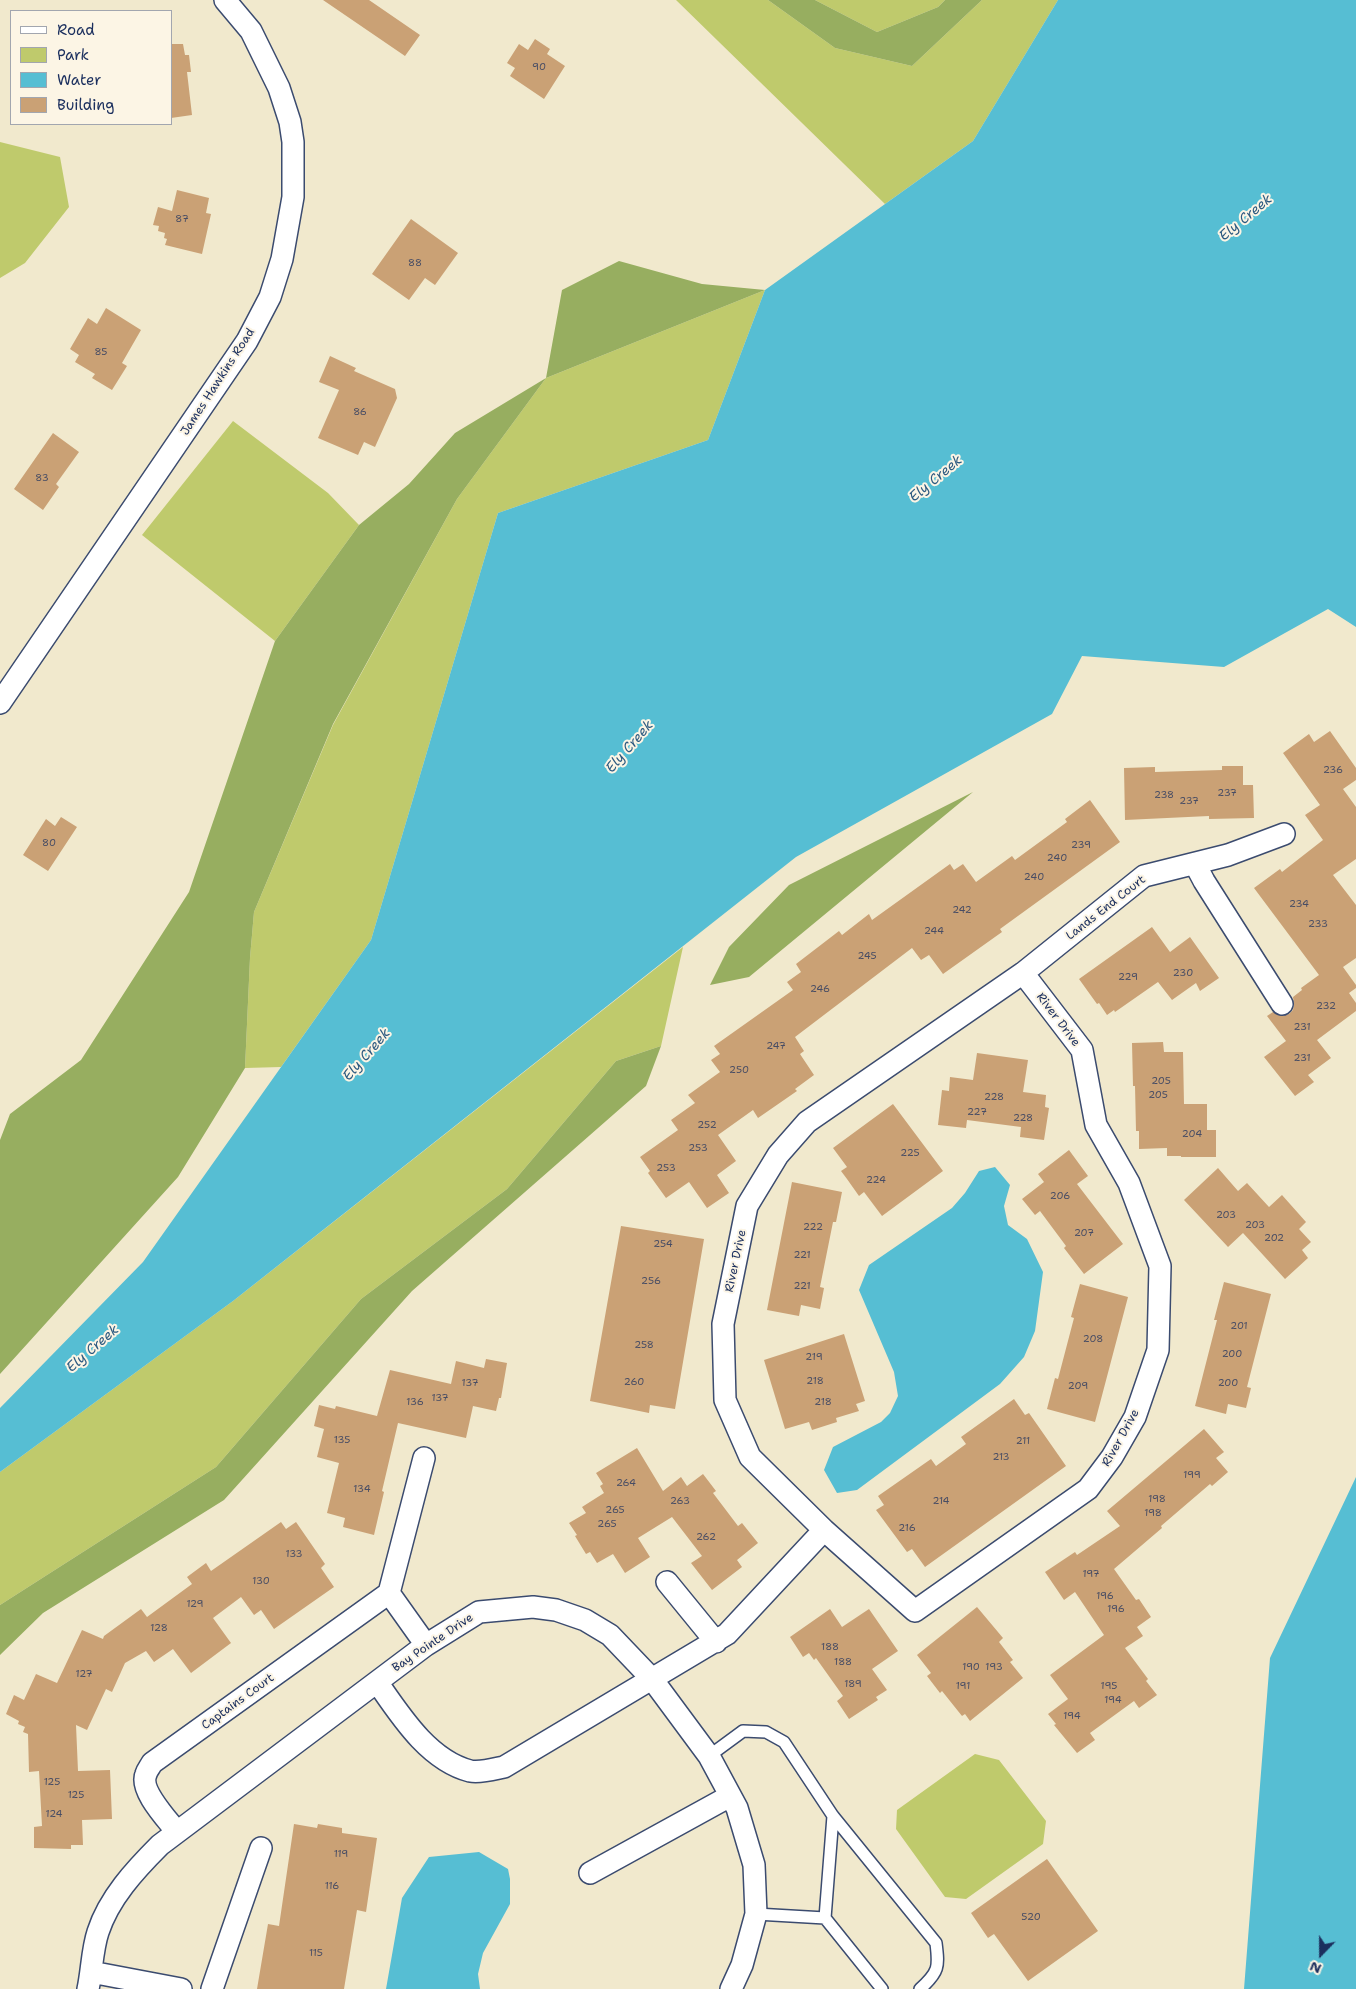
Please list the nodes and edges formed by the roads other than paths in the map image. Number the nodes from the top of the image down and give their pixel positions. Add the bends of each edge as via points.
1 (225, 0) edge
2 (0, 703) edge
3 (1284, 834) dead end
4 (1195, 864) junction
5 (1023, 973) junction
6 (1282, 1004) dead end
7 (424, 1458) dead end
8 (824, 1530) junction
9 (667, 1582) dead end
10 (389, 1593) junction
11 (716, 1642) junction
12 (426, 1645) junction
13 (652, 1679) junction
14 (376, 1682) junction
15 (709, 1756) junction
16 (730, 1796) junction
17 (833, 1816) junction
18 (177, 1832) junction
19 (261, 1848) dead end
20 (590, 1873) dead end
21 (756, 1914) junction
22 (825, 1918) junction
23 (90, 1980) edge
24 (181, 1989) edge
25 (212, 1989) edge
26 (731, 1989) edge
27 (882, 1989) edge
28 (920, 1989) edge

1 - 2 street, James Hawkins Road via 251,31 280,88 290,122 293,197 282,259 270,297 247,341
3 - 4 street, Lands End Court
4 - 5 street, Lands End Court via 1144,876
4 - 6 street
5 - 8 street, River Drive via 807,1122 778,1155 747,1206 723,1324 725,1400 750,1457
5 - 8 street, River Drive via 1082,1050 1096,1125 1129,1183 1160,1266 1158,1350 1135,1417 1112,1457 1088,1489 914,1611
7 - 10 street
8 - 11 street
9 - 11 street
10 - 12 street
10 - 18 street, Captains Court via 152,1764 145,1775 146,1787 153,1802
11 - 13 street
12 - 13 street, Bay Pointe Drive via 479,1612 533,1607 556,1610 585,1620 610,1635
12 - 14 street, Bay Pointe Drive
13 - 14 street via 504,1767 478,1771 444,1759 413,1732
13 - 15 street, Bay Pointe Drive
14 - 18 street, Bay Pointe Drive
15 - 16 street, Bay Pointe Drive
15 - 17 lane via 744,1731 766,1732 784,1742
16 - 20 street
16 - 21 street, Bay Pointe Drive via 737,1808 754,1865
17 - 22 lane
17 - 28 lane via 936,1943 938,1962 934,1977
18 - 23 street, Bay Pointe Drive via 160,1844 135,1870 113,1901 98,1932
19 - 25 street
21 - 22 lane
21 - 26 street, Bay Pointe Drive via 742,1964
22 - 27 lane
23 - 24 street

